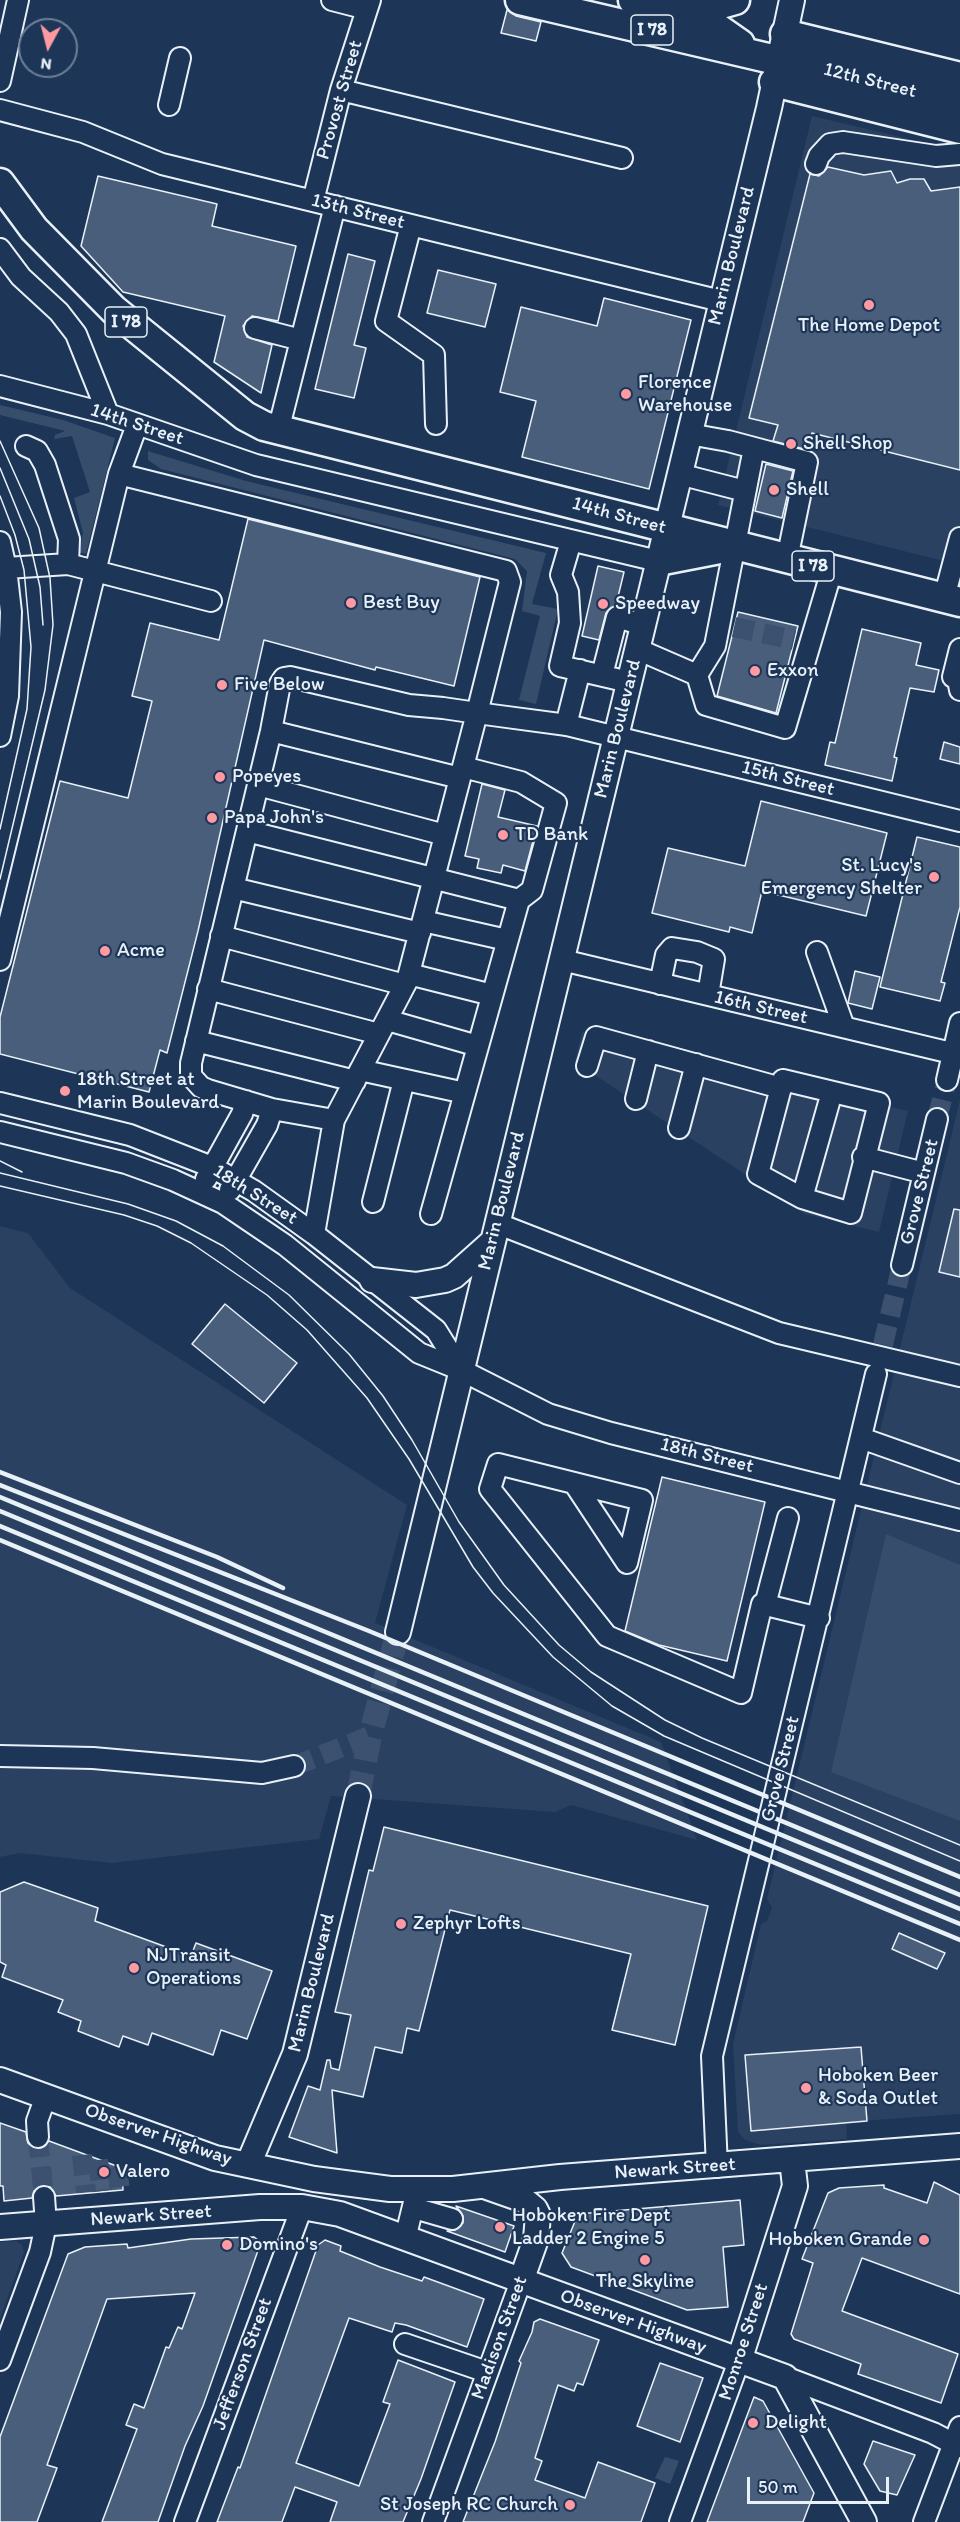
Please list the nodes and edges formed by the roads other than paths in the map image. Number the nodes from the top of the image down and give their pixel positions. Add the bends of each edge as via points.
1 (18, 0) edge
2 (332, 0) edge
3 (520, 0) edge
4 (633, 0) edge
5 (735, 0) edge
6 (792, 0) edge
7 (369, 4) edge
8 (677, 11) junction
9 (773, 57) junction
10 (180, 58) dead end
11 (960, 77) edge
12 (0, 81) edge
13 (341, 90) junction
14 (960, 103) edge
15 (169, 105) dead end
16 (0, 110) edge
17 (960, 129) edge
18 (857, 144) junction
19 (960, 154) edge
20 (622, 158) dead end
21 (816, 164) dead end
22 (960, 170) edge
23 (0, 183) edge
24 (313, 201) junction
25 (335, 206) junction
26 (411, 225) junction
27 (0, 249) edge
28 (721, 301) junction
29 (255, 328) dead end
30 (301, 340) junction
31 (0, 386) edge
32 (108, 414) junction
33 (281, 419) junction
34 (436, 424) dead end
35 (137, 425) junction
36 (689, 434) junction
37 (26, 446) dead end
38 (754, 448) junction
39 (119, 474) junction
40 (679, 474) junction
41 (745, 491) junction
42 (666, 529) junction
43 (571, 540) junction
44 (0, 542) edge
45 (734, 546) junction
46 (958, 549) edge
47 (787, 559) junction
48 (658, 561) junction
49 (68, 564) junction
50 (6, 568) junction
51 (832, 570) junction
52 (95, 571) junction
53 (952, 600) edge
54 (211, 601) dead end
55 (643, 625) junction
56 (637, 649) junction
57 (960, 649) edge
58 (580, 670) junction
59 (602, 675) junction
60 (697, 675) junction
61 (629, 681) junction
62 (960, 681) edge
63 (4, 695) edge
64 (477, 713) junction
65 (566, 725) junction
66 (271, 731) junction
67 (0, 736) edge
68 (616, 736) junction
69 (462, 772) junction
70 (258, 785) junction
71 (960, 821) edge
72 (247, 831) junction
73 (445, 835) junction
74 (434, 878) junction
75 (233, 888) junction
76 (519, 900) junction
77 (422, 927) junction
78 (221, 936) junction
79 (507, 940) junction
80 (817, 951) dead end
81 (0, 960) edge
82 (562, 960) junction
83 (407, 979) junction
84 (660, 984) junction
85 (208, 989) junction
86 (492, 995) junction
87 (708, 995) junction
88 (960, 1023) edge
89 (383, 1027) junction
90 (844, 1027) junction
91 (196, 1041) junction
92 (478, 1046) junction
93 (648, 1051) junction
94 (956, 1054) edge
95 (696, 1064) junction
96 (587, 1066) dead end
97 (358, 1076) junction
98 (404, 1080) junction
99 (947, 1080) tunnel mouth
100 (781, 1088) junction
101 (832, 1092) junction
102 (465, 1093) junction
103 (636, 1099) dead end
104 (246, 1101) junction
105 (0, 1103) edge
106 (272, 1109) junction
107 (938, 1119) tunnel mouth
108 (334, 1120) junction
109 (679, 1128) dead end
110 (0, 1132) edge
111 (863, 1157) junction
112 (212, 1167) junction
113 (924, 1173) junction
114 (236, 1180) junction
115 (199, 1191) junction
116 (802, 1198) junction
117 (373, 1202) dead end
118 (223, 1203) junction
119 (431, 1214) dead end
120 (494, 1233) junction
121 (314, 1234) junction
122 (902, 1265) tunnel mouth
123 (372, 1281) junction
124 (462, 1370) junction
125 (876, 1374) tunnel mouth
126 (960, 1376) edge
127 (861, 1438) junction
128 (960, 1473) edge
129 (574, 1483) dead end
130 (848, 1490) junction
131 (788, 1518) dead end
132 (960, 1520) edge
133 (765, 1605) junction
134 (819, 1618) junction
135 (398, 1632) tunnel mouth
136 (0, 1756) edge
137 (294, 1766) tunnel mouth
138 (358, 1796) tunnel mouth
139 (0, 2080) edge
140 (46, 2097) junction
141 (38, 2137) tunnel mouth
142 (960, 2146) edge
143 (792, 2160) junction
144 (248, 2165) junction
145 (717, 2167) junction
146 (480, 2185) junction
147 (390, 2189) joint
148 (44, 2197) tunnel mouth
149 (416, 2199) junction
150 (302, 2207) junction
151 (452, 2219) dead end
152 (46, 2224) junction
153 (0, 2227) edge
154 (405, 2239) junction
155 (521, 2281) junction
156 (405, 2344) dead end
157 (0, 2360) edge
158 (739, 2361) junction
159 (487, 2372) junction
160 (785, 2377) junction
161 (958, 2439) edge
162 (185, 2522) edge
163 (432, 2522) edge
164 (680, 2522) edge
165 (864, 2522) edge
166 (924, 2522) edge

1 - 12 street
2 - 7 street
3 - 9 highway, I 78
4 - 8 highway, I 78
5 - 8 highway
6 - 9 main road, Marin Boulevard
7 - 13 street, Provost Street
8 - 9 highway, I 78 via 710,23
9 - 11 highway
9 - 14 highway, 12th Street / I 78
9 - 17 highway
9 - 28 main road, Marin Boulevard
10 - 15 street
13 - 20 street
13 - 24 street, Provost Street
16 - 24 street, 13th Street via 83,132 162,164
18 - 19 street via 936,156
18 - 21 street via 830,144
18 - 22 street
23 - 33 highway, I 78 via 50,247 131,326 245,416
24 - 25 street, 13th Street
25 - 26 street, 13th Street
25 - 30 street
26 - 28 street, 13th Street
26 - 34 street via 386,321 434,355
27 - 32 street via 21,277 69,322 84,347
28 - 36 main road, Marin Boulevard
29 - 30 street
30 - 33 street
31 - 32 street, 14th Street
32 - 35 street, 14th Street
33 - 42 highway, 14th Street / I 78
35 - 39 street
35 - 43 street, 14th Street via 256,465
36 - 38 street
36 - 40 main road, Marin Boulevard
37 - 49 street via 37,451 45,465 69,539
38 - 41 street
38 - 47 street via 807,462
39 - 52 street
39 - 64 street via 506,571 510,582
40 - 41 street
40 - 42 main road, Marin Boulevard
41 - 45 street
42 - 45 highway, 14th Street / I 78
42 - 48 main road, Marin Boulevard
43 - 48 street, 14th Street
43 - 58 street via 561,575 568,592 570,623 560,666
44 - 50 street
45 - 47 highway, 14th Street / I 78
45 - 48 highway
45 - 60 street via 727,625
46 - 53 street
47 - 51 highway, 14th Street / I 78
48 - 55 main road, Marin Boulevard
49 - 50 street
49 - 52 street
50 - 63 street via 12,633
51 - 53 highway, 14th Street / I 78
51 - 60 street via 802,642 785,728 706,705
52 - 54 street
52 - 81 street
55 - 56 main road, Marin Boulevard
55 - 59 street via 617,617
56 - 60 street
56 - 61 main road, Marin Boulevard
57 - 62 street via 953,678
58 - 59 street
58 - 65 street
59 - 61 street
61 - 68 main road, Marin Boulevard
63 - 67 street
64 - 65 street, 15th Street
64 - 66 street, 15th Street via 410,705 290,677 280,684
64 - 69 street
65 - 68 street, 15th Street
66 - 69 street
66 - 70 street, 15th Street
68 - 71 street, 15th Street
68 - 82 main road, Marin Boulevard
69 - 73 street
69 - 76 street via 521,782 556,803 532,890
70 - 72 street, 15th Street
70 - 73 street
72 - 74 street
72 - 75 street, 15th Street
73 - 74 street
74 - 76 street
74 - 77 street
75 - 77 street
75 - 78 street, 15th Street
76 - 79 street
77 - 79 street
77 - 83 street
78 - 83 street
78 - 85 street, 15th Street
79 - 86 street
80 - 90 street
82 - 84 street, 16th Street
82 - 120 main road, Marin Boulevard
83 - 86 street
83 - 89 street
84 - 87 street, 16th Street
84 - 87 street via 666,955 672,948 698,952 714,959
85 - 89 street
85 - 91 street, 15th Street
86 - 92 street
87 - 90 street, 16th Street
88 - 94 street
89 - 92 street
89 - 97 street
90 - 94 street, 16th Street
91 - 97 street
91 - 104 street, 15th Street via 190,1070 195,1082
92 - 102 street
93 - 95 street
93 - 96 street via 596,1037
93 - 103 street
94 - 99 street
95 - 100 street
95 - 109 street
97 - 98 street
97 - 108 street
98 - 102 street
98 - 117 street
100 - 101 street via 783,1080
100 - 116 street via 758,1174
101 - 111 street via 879,1103
101 - 116 street
102 - 119 street
104 - 106 street, 15th Street
104 - 112 street
105 - 112 street, 18th Street via 130,1135
106 - 108 street, 15th Street
106 - 114 street
107 - 113 street, Grove Street
108 - 121 street
110 - 115 street, 18th Street via 126,1163
111 - 113 street
111 - 116 street via 850,1213
112 - 114 street, 18th Street
112 - 115 street
113 - 122 street, Grove Street
114 - 118 street
114 - 121 street, 18th Street
115 - 118 street, 18th Street
118 - 124 street, 18th Street via 285,1245 419,1353
120 - 123 main road via 454,1276 445,1280 416,1285
120 - 124 main road, Marin Boulevard
120 - 126 street via 779,1333
121 - 123 street, 18th Street
123 - 124 street, 18th Street via 435,1330
124 - 130 street, 18th Street via 568,1421
124 - 135 main road, Marin Boulevard
125 - 127 street, Grove Street
127 - 128 street
127 - 130 street, Grove Street
129 - 133 street via 498,1464 490,1489 607,1636 741,1693 762,1604
130 - 132 street, 18th Street
130 - 134 street, Grove Street
131 - 133 street
133 - 134 street
134 - 145 street, Grove Street via 712,2056
136 - 137 street via 93,1758 262,1773
138 - 144 main road, Marin Boulevard via 295,2054
139 - 140 main road, Observer Highway
140 - 141 street via 37,2121
140 - 144 main road, Observer Highway via 204,2154
142 - 143 main road, Newark Street
143 - 145 main road, Newark Street
143 - 158 main road, Monroe Street via 795,2186
144 - 147 main road, Observer Highway via 347,2185
145 - 146 main road, Newark Street
146 - 149 main road, Newark Street
146 - 155 main road, Madison Street via 524,2200 538,2215 536,2239
147 - 149 main road, Newark Street
148 - 152 street
149 - 151 street
149 - 154 street
150 - 152 main road, Newark Street
150 - 154 main road, Observer Highway via 340,2214
150 - 162 street, Jefferson Street
152 - 153 main road, Newark Street
152 - 157 street via 40,2252
154 - 155 main road, Observer Highway
155 - 158 main road, Observer Highway
155 - 159 street, Madison Street
156 - 159 street
158 - 160 main road, Observer Highway
158 - 164 street, Monroe Street
159 - 163 street, Madison Street
160 - 161 street, Observer Highway
160 - 165 main road
161 - 166 street

